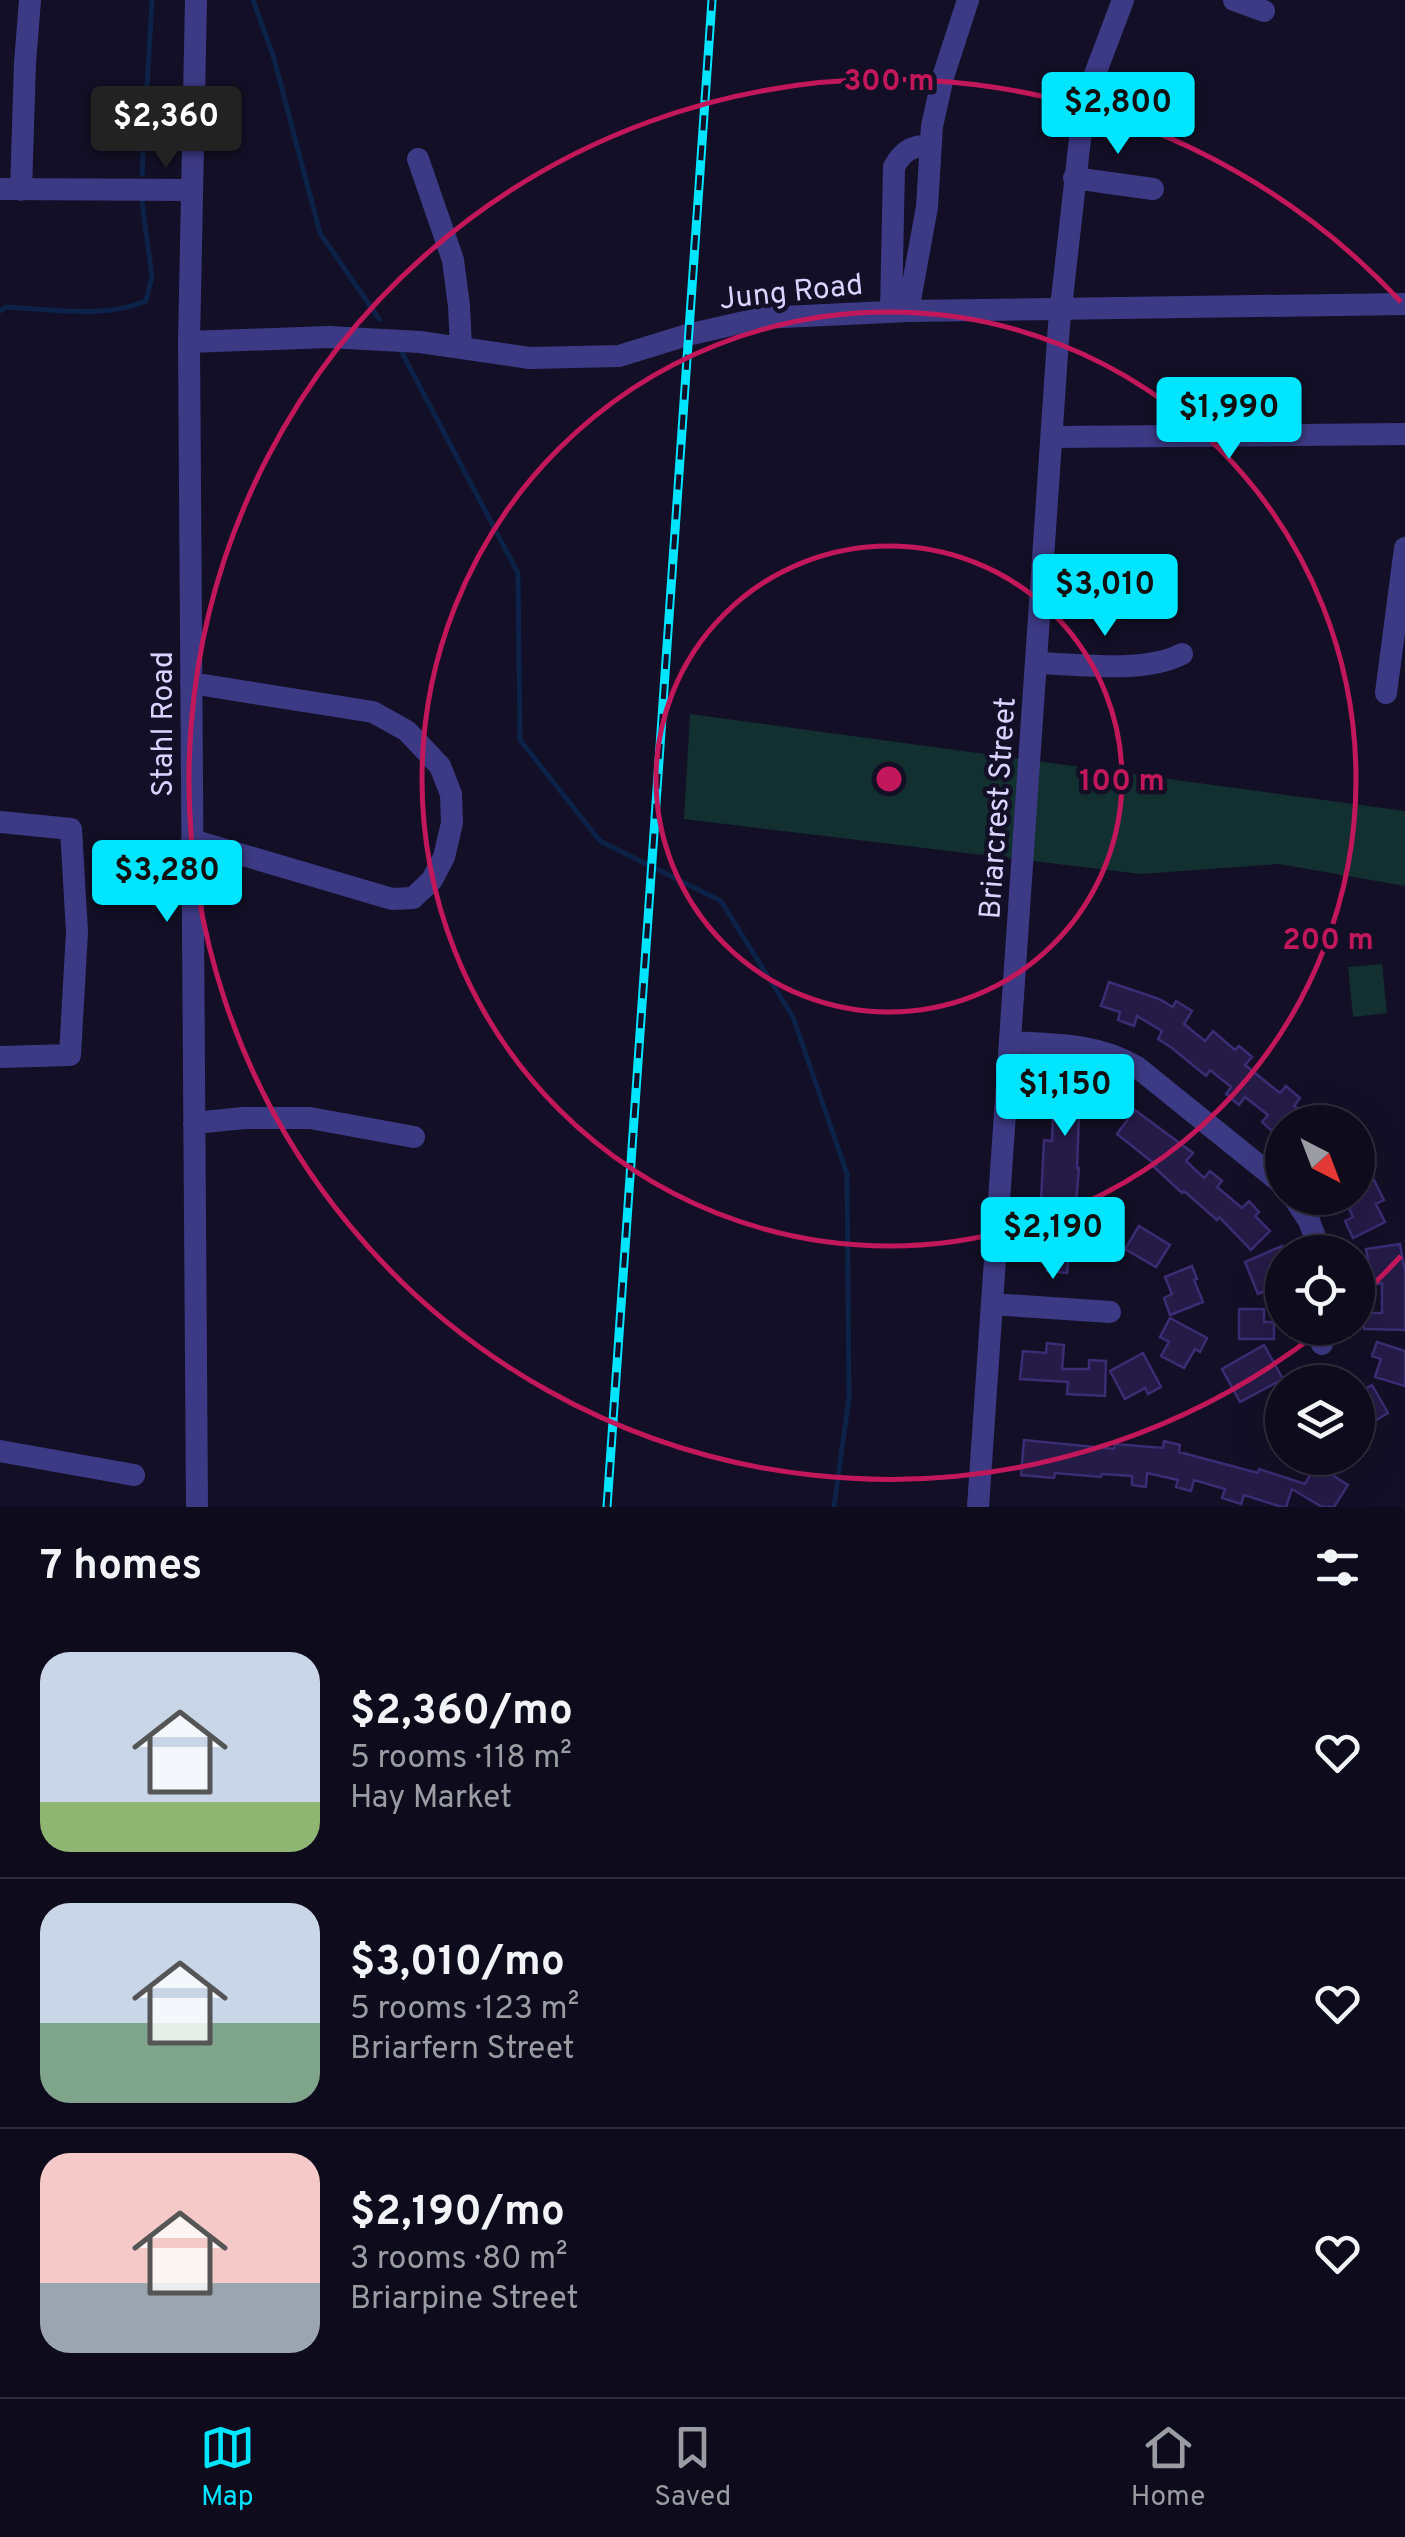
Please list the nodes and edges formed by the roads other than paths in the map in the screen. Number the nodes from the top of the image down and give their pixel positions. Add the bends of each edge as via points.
1 (30, 0) edge
2 (196, 0) edge
3 (968, 0) edge
4 (1123, 0) edge
5 (1234, 0) edge
6 (1264, 11) dead end
7 (931, 146) junction
8 (418, 159) dead end
9 (1074, 178) junction
10 (1153, 189) dead end
11 (10, 190) edge
12 (192, 190) junction
13 (1405, 304) edge
14 (1061, 308) junction
15 (899, 311) junction
16 (189, 342) junction
17 (460, 347) junction
18 (1405, 434) edge
19 (1052, 437) junction
20 (1405, 548) edge
21 (1182, 654) dead end
22 (1037, 663) junction
23 (191, 684) junction
24 (1386, 693) dead end
25 (0, 822) edge
26 (192, 840) junction
27 (1010, 1042) junction
28 (0, 1058) edge
29 (194, 1122) junction
30 (414, 1137) dead end
31 (1265, 1170) edge
32 (992, 1304) junction
33 (1110, 1312) dead end
34 (0, 1451) edge
35 (134, 1474) dead end
36 (197, 1507) edge
37 (978, 1507) edge

1 - 11 street
2 - 12 street, Stahl Road
3 - 7 street via 943,77
4 - 9 street, Briarcrest Street via 1090,90
5 - 6 street
7 - 15 street via 927,207
7 - 15 street via 901,153 894,167
8 - 17 street via 453,260
9 - 10 street
9 - 14 street, Briarcrest Street
11 - 12 street
12 - 16 street, Stahl Road
13 - 14 street, Jung Road
14 - 15 street, Jung Road
14 - 19 street, Briarcrest Street
15 - 17 street, Jung Road via 762,318 618,356 530,358
16 - 17 street, Jung Road via 329,336
16 - 23 street, Stahl Road
18 - 19 street
19 - 22 street, Briarcrest Street
20 - 24 street
21 - 22 street via 1144,666
22 - 27 street, Briarcrest Street
23 - 26 street, Stahl Road
23 - 26 street via 372,712 406,731 440,766 452,823 432,880 414,898 392,900
25 - 28 street via 71,829 77,932 70,1055
26 - 29 street, Stahl Road
27 - 31 street via 1067,1045 1124,1060
27 - 32 street, Briarcrest Street
29 - 30 street via 310,1118
29 - 36 street, Stahl Road
32 - 33 street
32 - 37 street, Briarcrest Street
34 - 35 street

